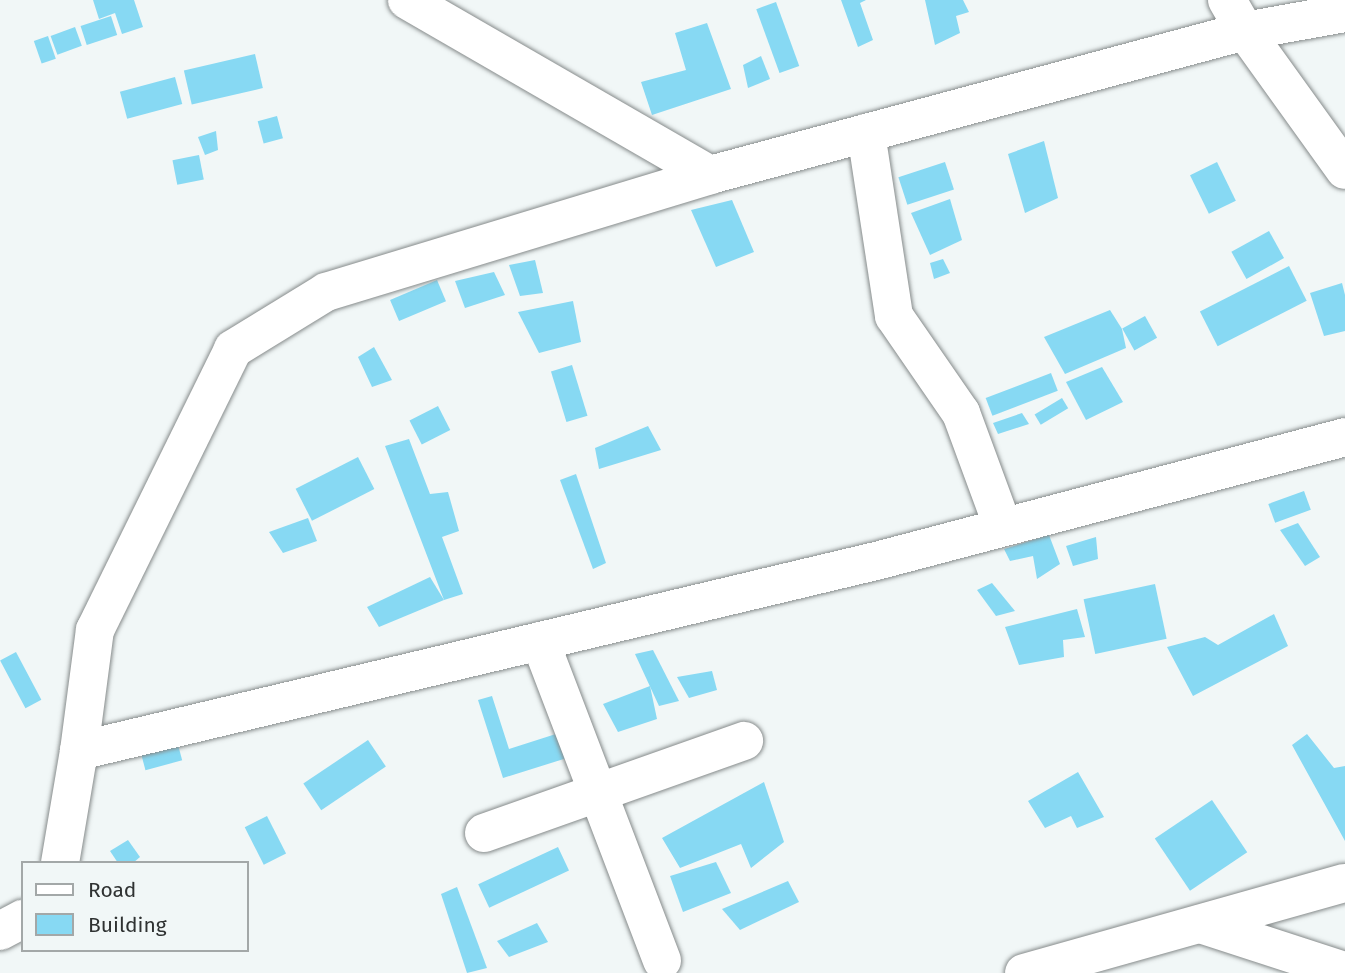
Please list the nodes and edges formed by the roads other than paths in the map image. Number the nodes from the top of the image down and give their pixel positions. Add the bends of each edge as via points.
1 (407, 0) edge
2 (1345, 13) edge
3 (1236, 15) edge
4 (866, 133) junction
5 (1345, 170) edge
6 (710, 174) junction
7 (1345, 437) edge
8 (1003, 527) junction
9 (540, 641) junction
10 (744, 741) dead end
11 (79, 751) junction
12 (598, 792) junction
13 (484, 833) dead end
14 (60, 861) edge
15 (1345, 883) edge
16 (21, 920) edge
17 (1200, 924) junction
18 (0, 931) edge
19 (662, 961) dead end
20 (1345, 971) edge
21 (1024, 973) edge

1 - 6 street
2 - 3 street
3 - 4 street
3 - 5 street
4 - 6 street
4 - 8 street via 894,316 961,413
6 - 11 street via 326,292 233,349 95,630
7 - 8 street
8 - 9 street
9 - 11 street
9 - 12 street
10 - 12 street
11 - 14 street
12 - 13 street
12 - 19 street
15 - 17 street
16 - 18 street
17 - 20 street
17 - 21 street

